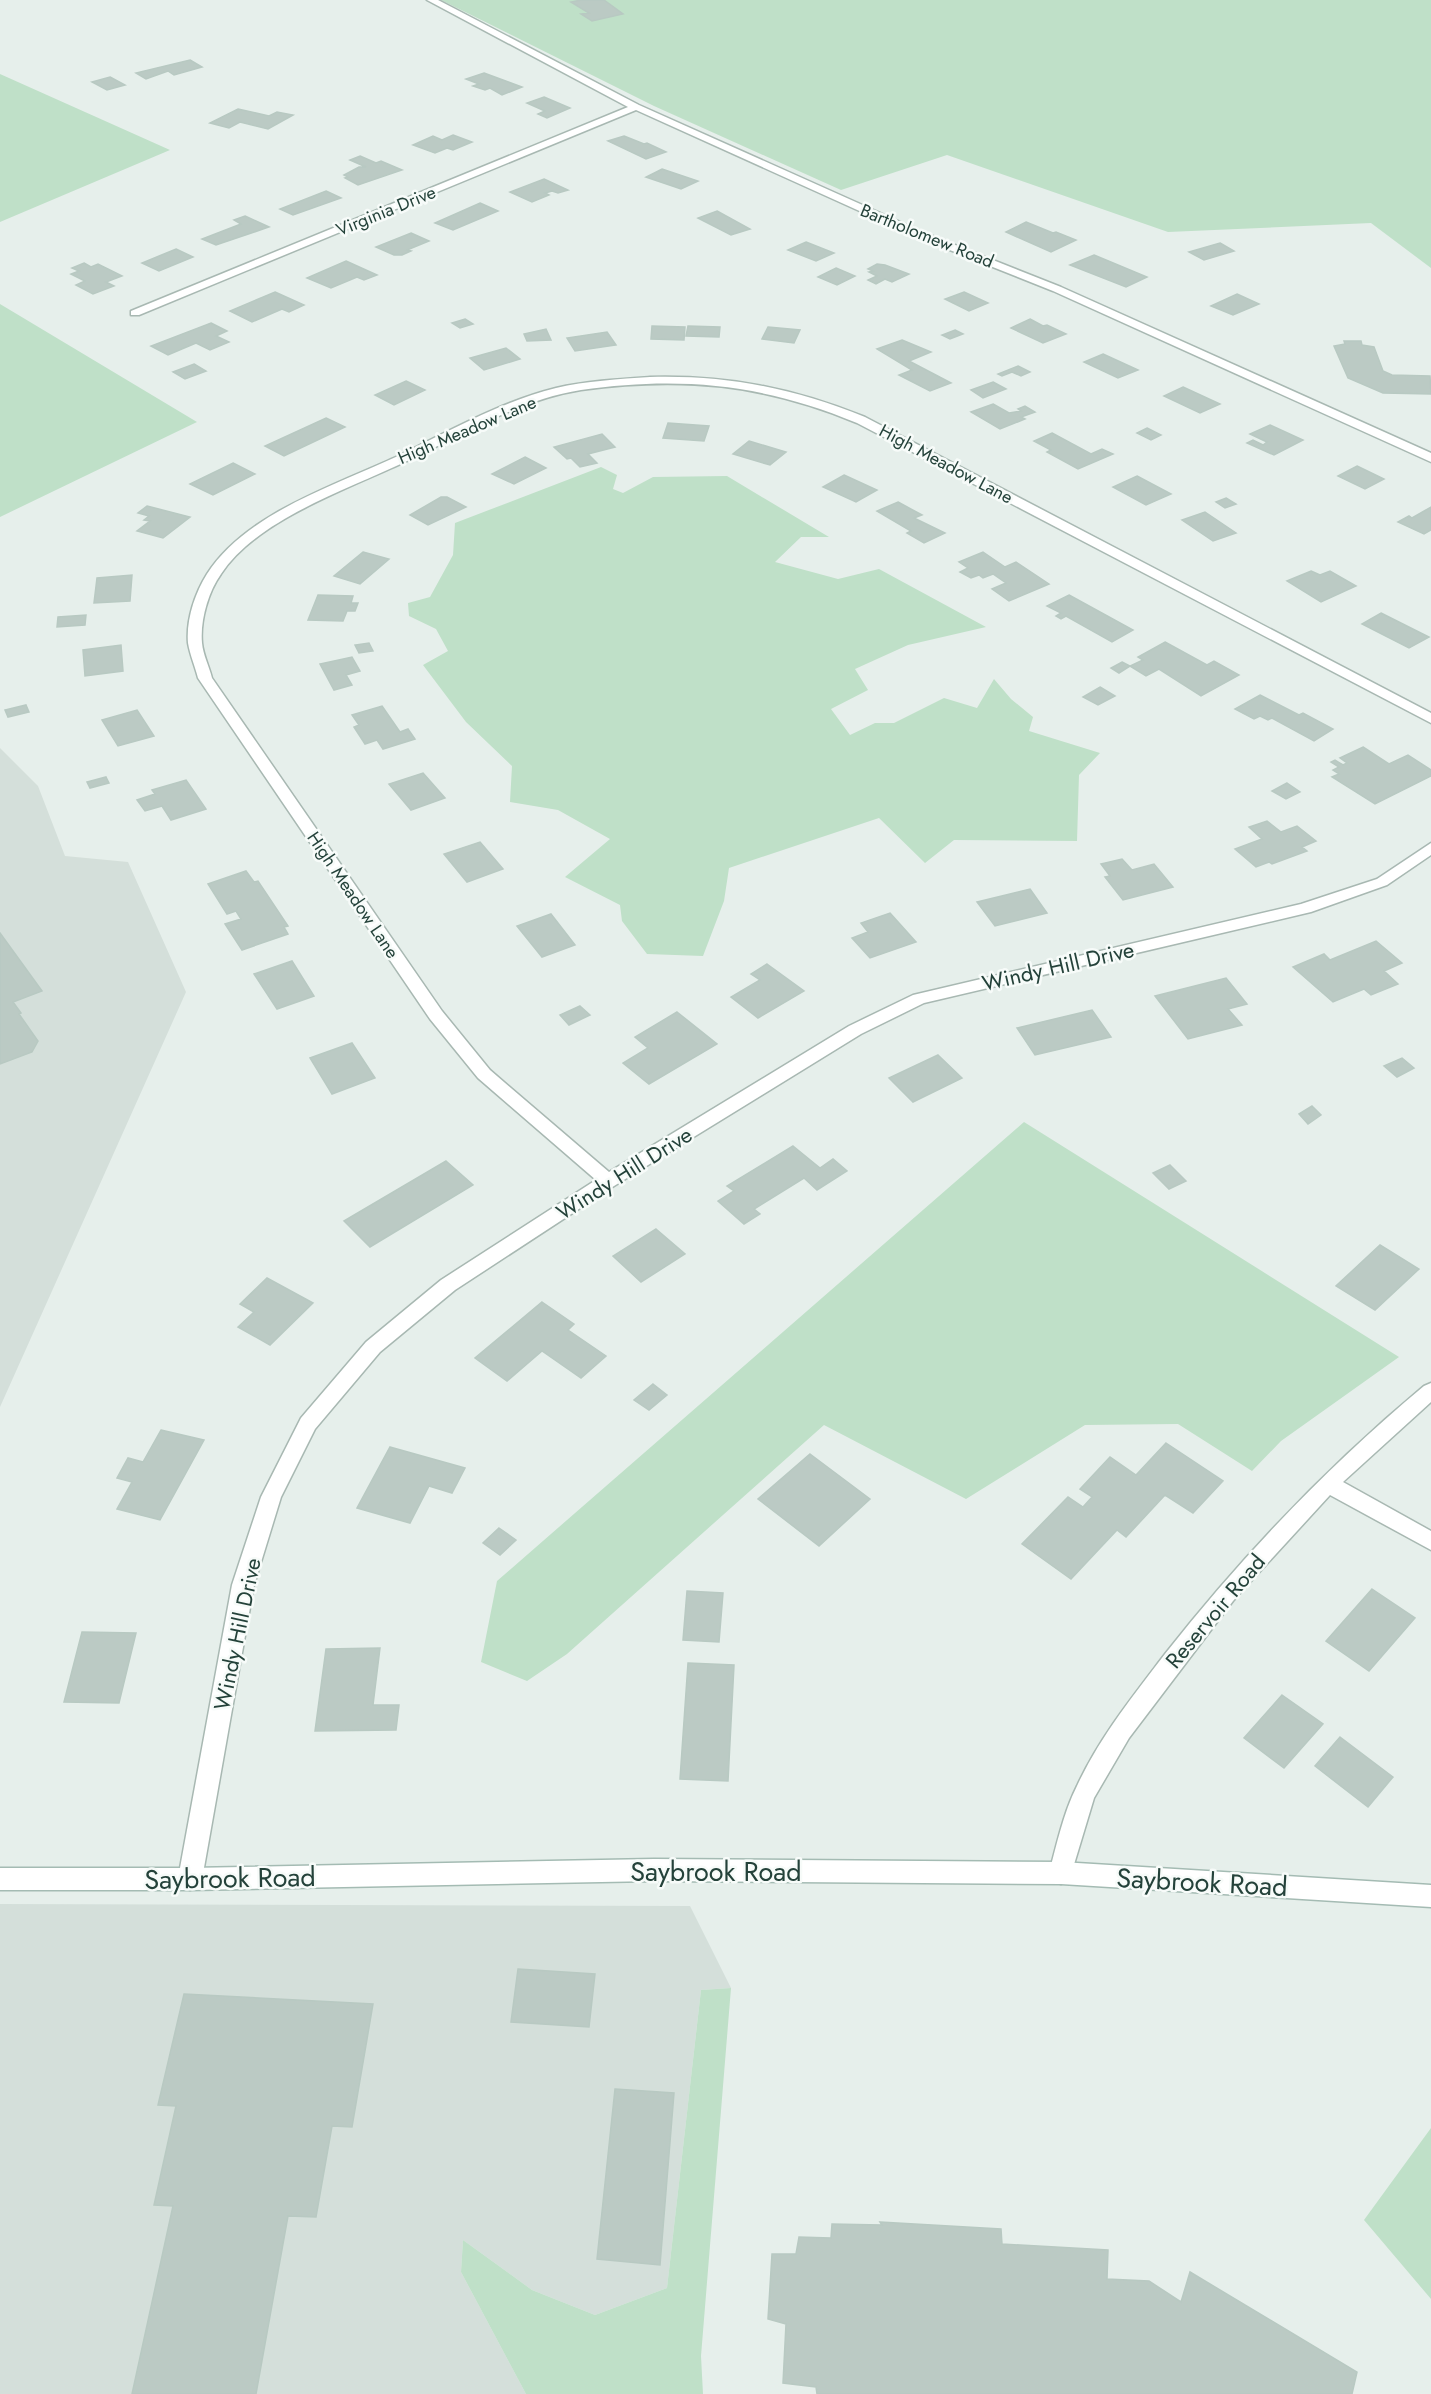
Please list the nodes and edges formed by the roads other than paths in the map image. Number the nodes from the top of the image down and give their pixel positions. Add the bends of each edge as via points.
1 (431, 0) edge
2 (636, 107) junction
3 (135, 313) dead end
4 (1431, 458) edge
5 (1431, 719) edge
6 (1431, 848) edge
7 (608, 1181) junction
8 (1431, 1391) edge
9 (1328, 1484) junction
10 (1431, 1541) edge
11 (1060, 1873) junction
12 (0, 1879) edge
13 (190, 1879) junction
14 (1431, 1896) edge

1 - 2 street, Bartholomew Road
2 - 3 street, Virginia Drive
2 - 4 street, Bartholomew Road via 921,235 1057,289
5 - 7 street, High Meadow Lane via 861,420 817,402 764,388 702,381 642,381 578,388 480,420 296,509 250,537 217,568 199,606 195,640 205,678 436,1015 484,1074
6 - 7 street, Windy Hill Drive via 1382,882 1305,908 919,999 855,1030
7 - 13 street, Windy Hill Drive via 448,1285 373,1347 308,1424 271,1497 243,1585
8 - 9 street, Reservoir Road
9 - 10 street
9 - 11 street, Reservoir Road via 1201,1624 1120,1733 1083,1798
11 - 13 street, Saybrook Road via 654,1870
11 - 14 street, Saybrook Road
12 - 13 street, Saybrook Road

